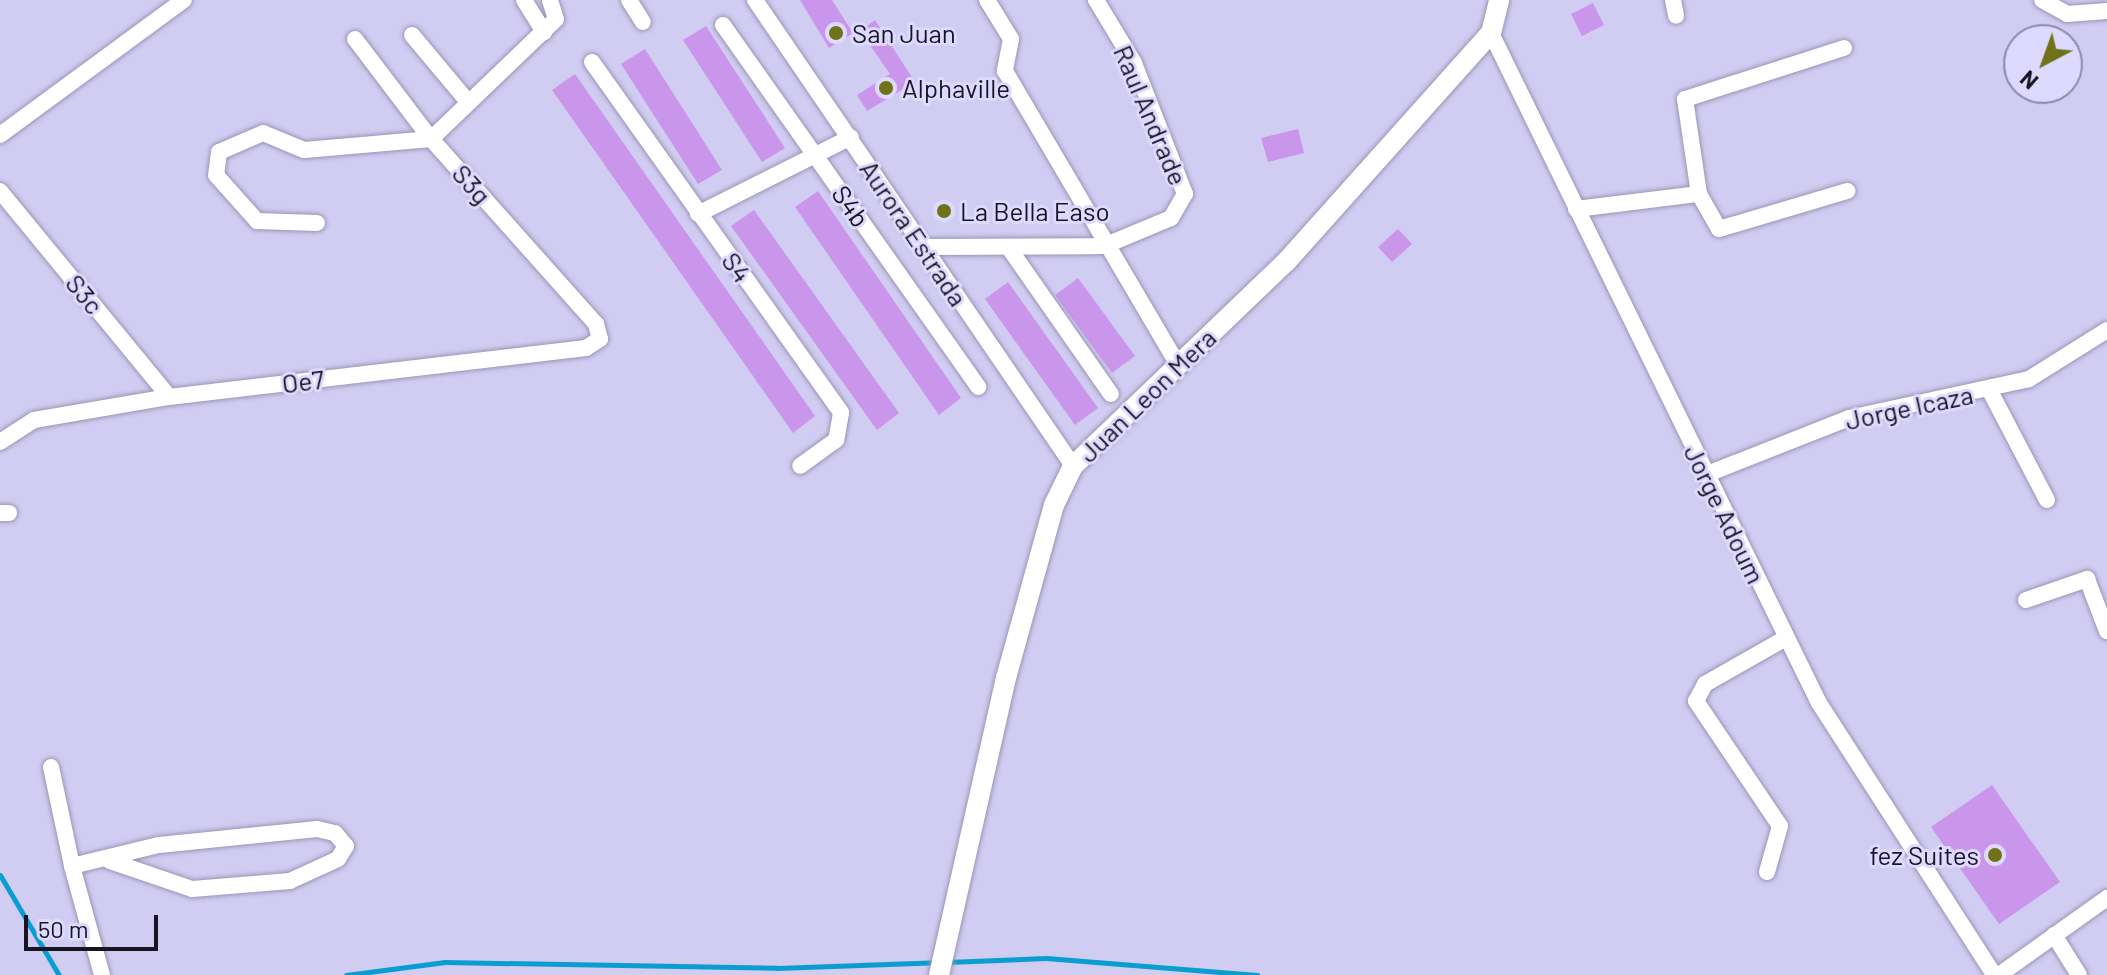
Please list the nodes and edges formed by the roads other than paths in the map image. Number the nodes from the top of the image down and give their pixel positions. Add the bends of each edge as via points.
1 (184, 0) edge
2 (524, 0) edge
3 (550, 0) edge
4 (629, 0) edge
5 (755, 0) edge
6 (987, 0) edge
7 (1096, 0) edge
8 (1499, 0) edge
9 (2042, 0) edge
10 (2107, 11) edge
11 (643, 22) dead end
12 (723, 25) dead end
13 (544, 32) junction
14 (1491, 33) junction
15 (412, 35) dead end
16 (355, 39) dead end
17 (1844, 48) dead end
18 (592, 62) dead end
19 (468, 102) junction
20 (0, 135) edge
21 (851, 137) junction
22 (431, 139) junction
23 (816, 157) junction
24 (0, 191) edge
25 (1847, 191) dead end
26 (1699, 194) junction
27 (1576, 209) junction
28 (698, 214) junction
29 (317, 223) dead end
30 (1104, 246) junction
31 (923, 247) junction
32 (1009, 248) junction
33 (2107, 330) edge
34 (600, 339) joint
35 (1178, 365) junction
36 (978, 387) dead end
37 (1990, 391) junction
38 (1111, 394) dead end
39 (169, 397) junction
40 (4, 439) edge
41 (800, 466) dead end
42 (1073, 466) junction
43 (1705, 475) junction
44 (2047, 500) dead end
45 (2026, 600) dead end
46 (2107, 631) edge
47 (1786, 638) junction
48 (51, 767) dead end
49 (110, 861) junction
50 (72, 866) junction
51 (1767, 872) dead end
52 (2107, 898) edge
53 (2054, 935) junction
54 (102, 975) edge
55 (939, 975) edge
56 (1997, 975) edge
57 (2079, 975) edge

1 - 20 street
2 - 13 street
3 - 13 street via 558,15
4 - 11 street
5 - 21 street, Aurora Estrada
6 - 30 street via 1011,39 1005,71
7 - 30 street, Raul Andrade via 1134,63 1185,194 1171,218
8 - 14 street, Juan Leon Mera
9 - 10 street via 2067,14
12 - 23 street, S4b
13 - 19 street
14 - 27 street, Jorge Adoum
14 - 35 street, Juan Leon Mera via 1286,262
15 - 19 street
16 - 22 street, S3g
17 - 26 street via 1685,99
18 - 28 street, S4
19 - 22 street
21 - 23 street
21 - 31 street, Aurora Estrada
22 - 29 street via 290,149 263,133 248,134 219,152 216,175 257,221
22 - 34 street, S3g via 596,324
23 - 28 street
23 - 36 street, S4b
24 - 39 street, S3c
25 - 26 street via 1719,229
26 - 27 street
27 - 43 street, Jorge Adoum
28 - 41 street, S4 via 841,413 836,440
30 - 32 street, Raul Andrade
30 - 35 street
31 - 32 street, Raul Andrade
31 - 42 street, Aurora Estrada
32 - 38 street
33 - 37 street, Jorge Icaza via 2052,369
34 - 39 street, Oe7 via 586,348
35 - 42 street, Juan Leon Mera
37 - 43 street, Jorge Icaza via 1814,428
37 - 44 street
39 - 40 street, Oe7 via 34,420
42 - 55 street, Juan Leon Mera via 1054,505 1006,678
43 - 47 street, Jorge Adoum
45 - 46 street via 2087,579
47 - 51 street via 1705,684 1696,701 1780,826
47 - 56 street, Jorge Adoum via 1862,778
48 - 50 street
49 - 49 street via 192,889 290,881 338,859 346,846 335,833 317,829 159,845
49 - 50 street
50 - 54 street
52 - 53 street
53 - 56 street
53 - 57 street

